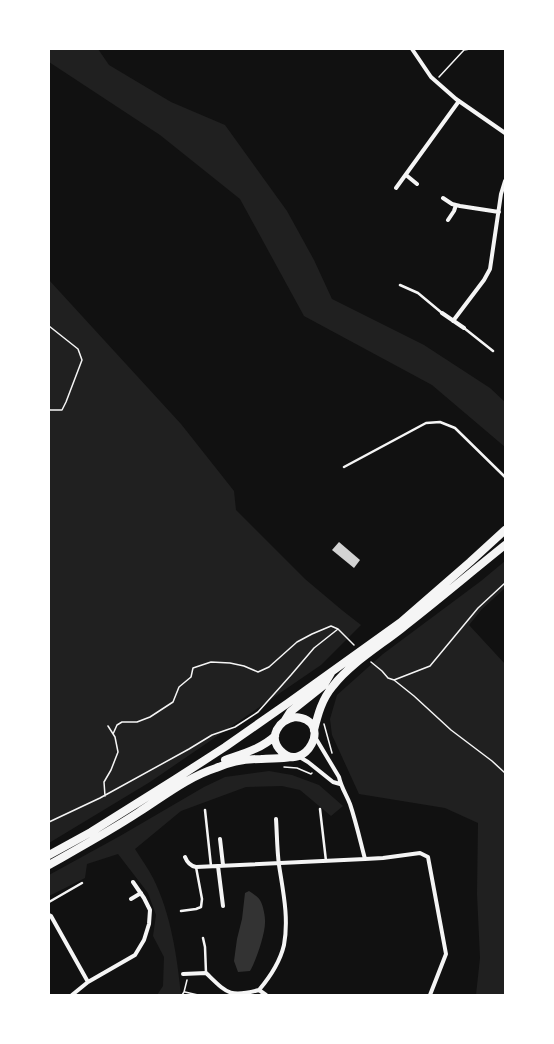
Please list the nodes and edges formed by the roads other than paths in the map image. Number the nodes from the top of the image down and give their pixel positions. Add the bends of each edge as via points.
1 (412, 49) edge
2 (459, 101) junction
3 (505, 133) edge
4 (406, 176) junction
5 (505, 181) edge
6 (417, 184) dead end
7 (396, 188) dead end
8 (443, 198) dead end
9 (456, 205) junction
10 (499, 212) junction
11 (448, 220) dead end
12 (400, 285) dead end
13 (442, 314) joint
14 (453, 321) junction
15 (464, 328) joint
16 (493, 351) dead end
17 (344, 468) dead end
18 (505, 477) edge
19 (505, 530) edge
20 (505, 545) edge
21 (332, 670) junction
22 (285, 720) junction
23 (315, 734) junction
24 (275, 736) junction
25 (294, 756) junction
26 (174, 780) junction
27 (340, 784) junction
28 (320, 809) dead end
29 (205, 810) dead end
30 (276, 819) dead end
31 (220, 838) dead end
32 (49, 855) edge
33 (185, 858) dead end
34 (365, 859) junction
35 (326, 861) junction
36 (279, 862) junction
37 (49, 865) edge
38 (223, 865) junction
39 (211, 866) junction
40 (218, 866) junction
41 (196, 867) junction
42 (133, 882) dead end
43 (82, 883) dead end
44 (141, 893) junction
45 (131, 899) dead end
46 (49, 902) edge
47 (223, 906) dead end
48 (180, 911) dead end
49 (49, 915) edge
50 (202, 938) dead end
51 (183, 974) dead end
52 (206, 974) junction
53 (88, 982) junction
54 (259, 990) junction
55 (72, 995) edge
56 (266, 995) edge
57 (430, 995) edge

1 - 2 street via 431,77
2 - 3 street
2 - 4 street
4 - 6 street
4 - 7 street
5 - 10 street
8 - 9 street
9 - 10 street
9 - 11 street
10 - 14 street via 490,269
12 - 13 lane via 418,293
13 - 14 street
14 - 15 street
15 - 16 lane
17 - 18 lane via 426,423 440,422 455,428
19 - 21 main road via 401,622
20 - 23 main road via 338,680 321,705
21 - 22 main road via 324,685 290,712
21 - 26 main road
22 - 23 main road via 295,717 303,719 309,722
22 - 24 main road via 278,726
23 - 25 main road via 309,749
23 - 27 street via 339,777
24 - 25 main road via 279,750
24 - 26 main road via 256,749 205,767 185,778
25 - 27 street via 308,762 333,782
25 - 37 main road via 233,762 216,767 189,780
26 - 32 main road
27 - 34 street via 349,802
28 - 35 lane
29 - 39 lane
30 - 36 street
31 - 38 street
33 - 41 street
34 - 35 street
34 - 57 street via 420,853 428,857 446,954
35 - 36 street
36 - 38 street
36 - 54 street via 286,917 284,945 278,963
38 - 40 street
39 - 40 street
39 - 41 street
40 - 47 street
41 - 48 lane via 201,907
42 - 44 street
43 - 46 lane
44 - 45 street
44 - 53 street via 150,910 144,940 135,955
49 - 53 street
50 - 52 lane
51 - 52 street
52 - 54 street via 228,992 239,994
53 - 55 street
54 - 56 street

